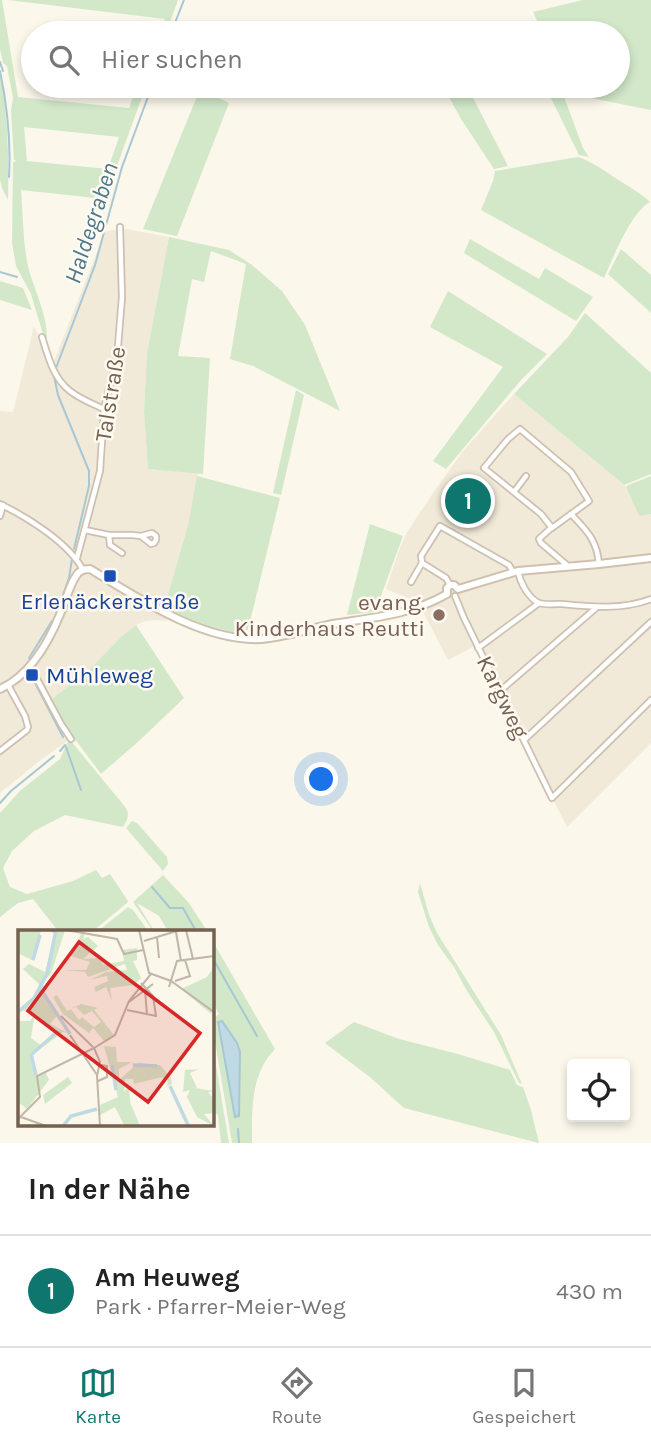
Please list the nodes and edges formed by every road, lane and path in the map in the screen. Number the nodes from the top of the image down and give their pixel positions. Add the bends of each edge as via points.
1 (120, 228) dead end
2 (43, 337) dead end
3 (104, 409) junction
4 (526, 477) dead end
5 (514, 492) junction
6 (2, 505) edge
7 (571, 514) junction
8 (0, 516) edge
9 (552, 528) junction
10 (85, 530) junction
11 (109, 535) junction
12 (141, 536) dead end
13 (122, 553) dead end
14 (77, 558) junction
15 (651, 558) edge
16 (422, 563) junction
17 (599, 564) junction
18 (569, 567) junction
19 (83, 570) junction
20 (515, 572) junction
21 (411, 582) dead end
22 (450, 585) junction
23 (456, 593) junction
24 (447, 594) junction
25 (651, 599) edge
26 (539, 603) junction
27 (597, 607) junction
28 (651, 622) edge
29 (478, 648) junction
30 (30, 666) junction
31 (8, 685) junction
32 (0, 689) edge
33 (500, 691) junction
34 (651, 700) edge
35 (71, 739) dead end
36 (524, 740) junction
37 (0, 751) edge

1 - 3 street, Talstraße via 122,315
2 - 3 street via 63,384
3 - 10 street, Talstraße via 100,471
4 - 5 street
5 - 7 street via 484,468 520,429 571,472 586,496 589,501
5 - 9 street
6 - 8 street
6 - 14 street via 48,533
7 - 9 street
7 - 17 street via 593,540
9 - 18 street via 539,539
10 - 11 street
10 - 14 street, Talstraße
11 - 12 street
11 - 13 street via 110,545
14 - 19 street
15 - 17 street
16 - 20 street via 421,556 440,526
16 - 21 street
16 - 22 street
17 - 18 street
18 - 20 street
19 - 24 street via 90,569 170,615 228,636 258,639 412,610
19 - 30 street via 76,575 51,633
20 - 23 street
20 - 26 street
22 - 23 street
22 - 24 street
23 - 24 street
23 - 29 street, Kargweg
25 - 27 street
26 - 27 street
26 - 29 street
27 - 33 street
28 - 36 street
29 - 33 street, Kargweg
30 - 31 street
30 - 35 street
31 - 32 street
31 - 37 street via 28,727
33 - 36 street, Kargweg
34 - 36 street, Kargweg via 552,798

